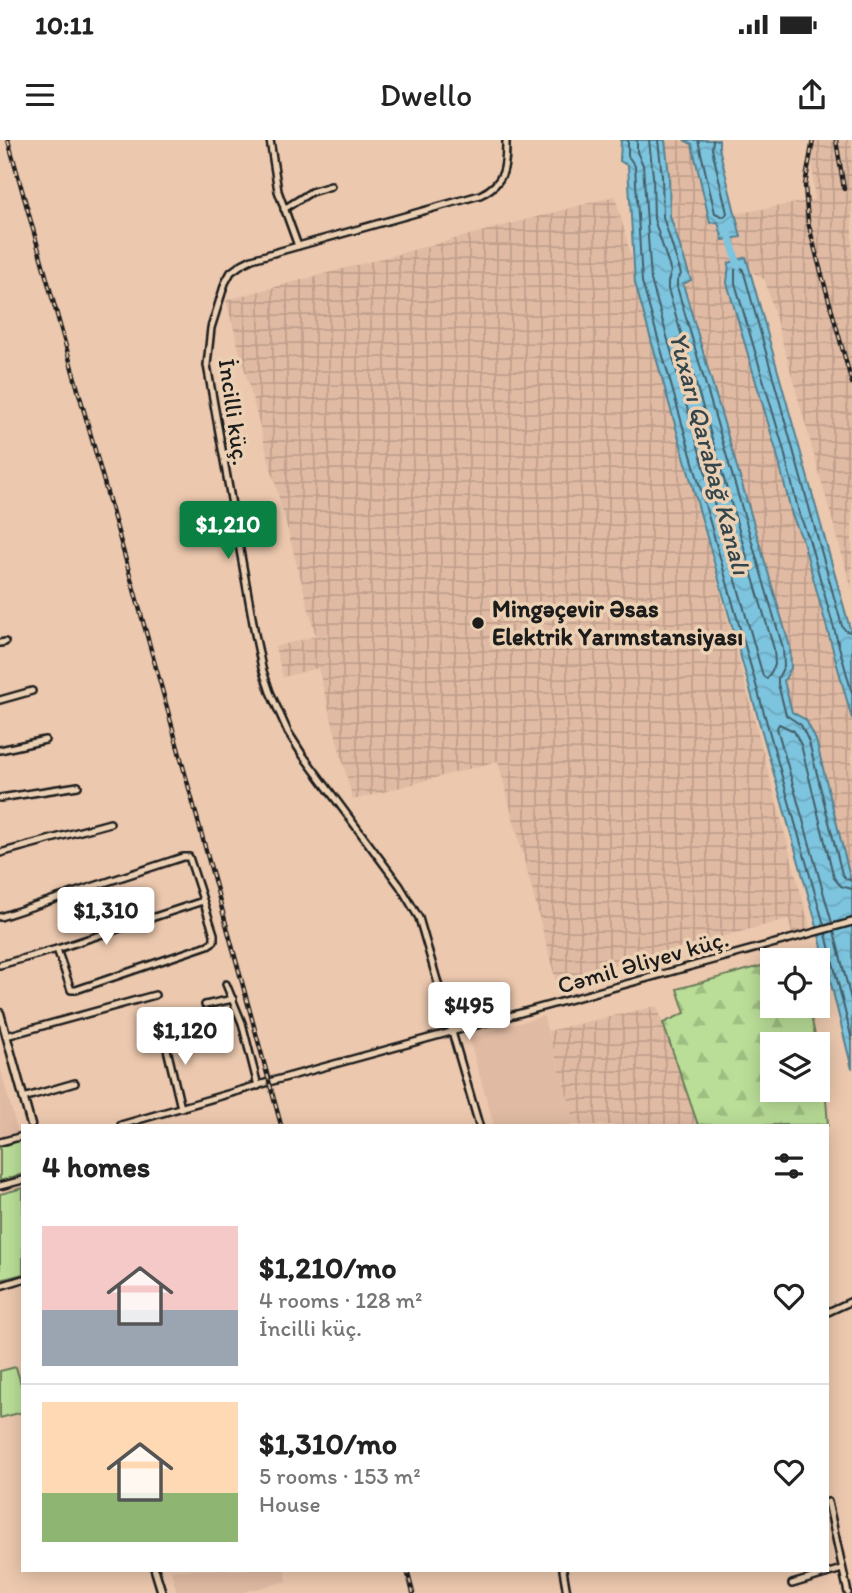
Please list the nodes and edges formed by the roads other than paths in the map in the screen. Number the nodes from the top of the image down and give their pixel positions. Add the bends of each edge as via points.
1 (270, 140) edge
2 (506, 140) edge
3 (331, 186) dead end
4 (284, 209) junction
5 (299, 246) junction
6 (32, 691) dead end
7 (0, 700) edge
8 (45, 740) dead end
9 (0, 750) edge
10 (78, 786) dead end
11 (0, 798) edge
12 (110, 823) dead end
13 (0, 853) edge
14 (203, 901) junction
15 (0, 917) edge
16 (852, 922) edge
17 (57, 949) junction
18 (0, 965) edge
19 (226, 984) dead end
20 (155, 995) dead end
21 (233, 999) junction
22 (205, 1005) dead end
23 (0, 1013) edge
24 (163, 1032) dead end
25 (452, 1033) junction
26 (6, 1036) junction
27 (75, 1083) dead end
28 (258, 1086) junction
29 (23, 1098) junction
30 (181, 1108) junction
31 (31, 1124) edge
32 (125, 1124) edge
33 (479, 1124) edge
34 (21, 1137) edge
35 (0, 1142) edge
36 (21, 1181) edge
37 (0, 1186) edge
38 (21, 1280) edge
39 (0, 1286) edge
40 (852, 1301) edge
41 (829, 1312) edge
42 (829, 1507) edge
43 (842, 1569) junction
44 (156, 1572) edge
45 (563, 1572) edge
46 (792, 1584) dead end
47 (162, 1593) edge
48 (567, 1593) edge
49 (848, 1593) edge

1 - 4 street
2 - 5 street, İncilli küç. via 505,170 489,191
3 - 4 street
4 - 5 street
5 - 25 street, İncilli küç. via 252,259 231,272 207,349 210,391 255,634 270,692 288,732 419,918
6 - 7 street
8 - 9 street
10 - 11 street
12 - 13 street
14 - 15 street via 189,857
14 - 17 street
14 - 17 street via 214,941 76,990 69,984
16 - 25 street, Cəmil Əliyev küç.
17 - 18 street
19 - 21 street
20 - 26 street
21 - 22 street
21 - 28 street
23 - 26 street
24 - 30 street
25 - 28 street, Cəmil Əliyev küç.
25 - 33 street, İncilli küç.
26 - 29 street
27 - 29 street
28 - 30 street, Cəmil Əliyev küç.
29 - 31 street
30 - 32 street, Cəmil Əliyev küç.
34 - 35 street
36 - 37 street
38 - 39 street
40 - 41 street
42 - 43 street
43 - 46 street
43 - 49 street
44 - 47 street
45 - 48 street

